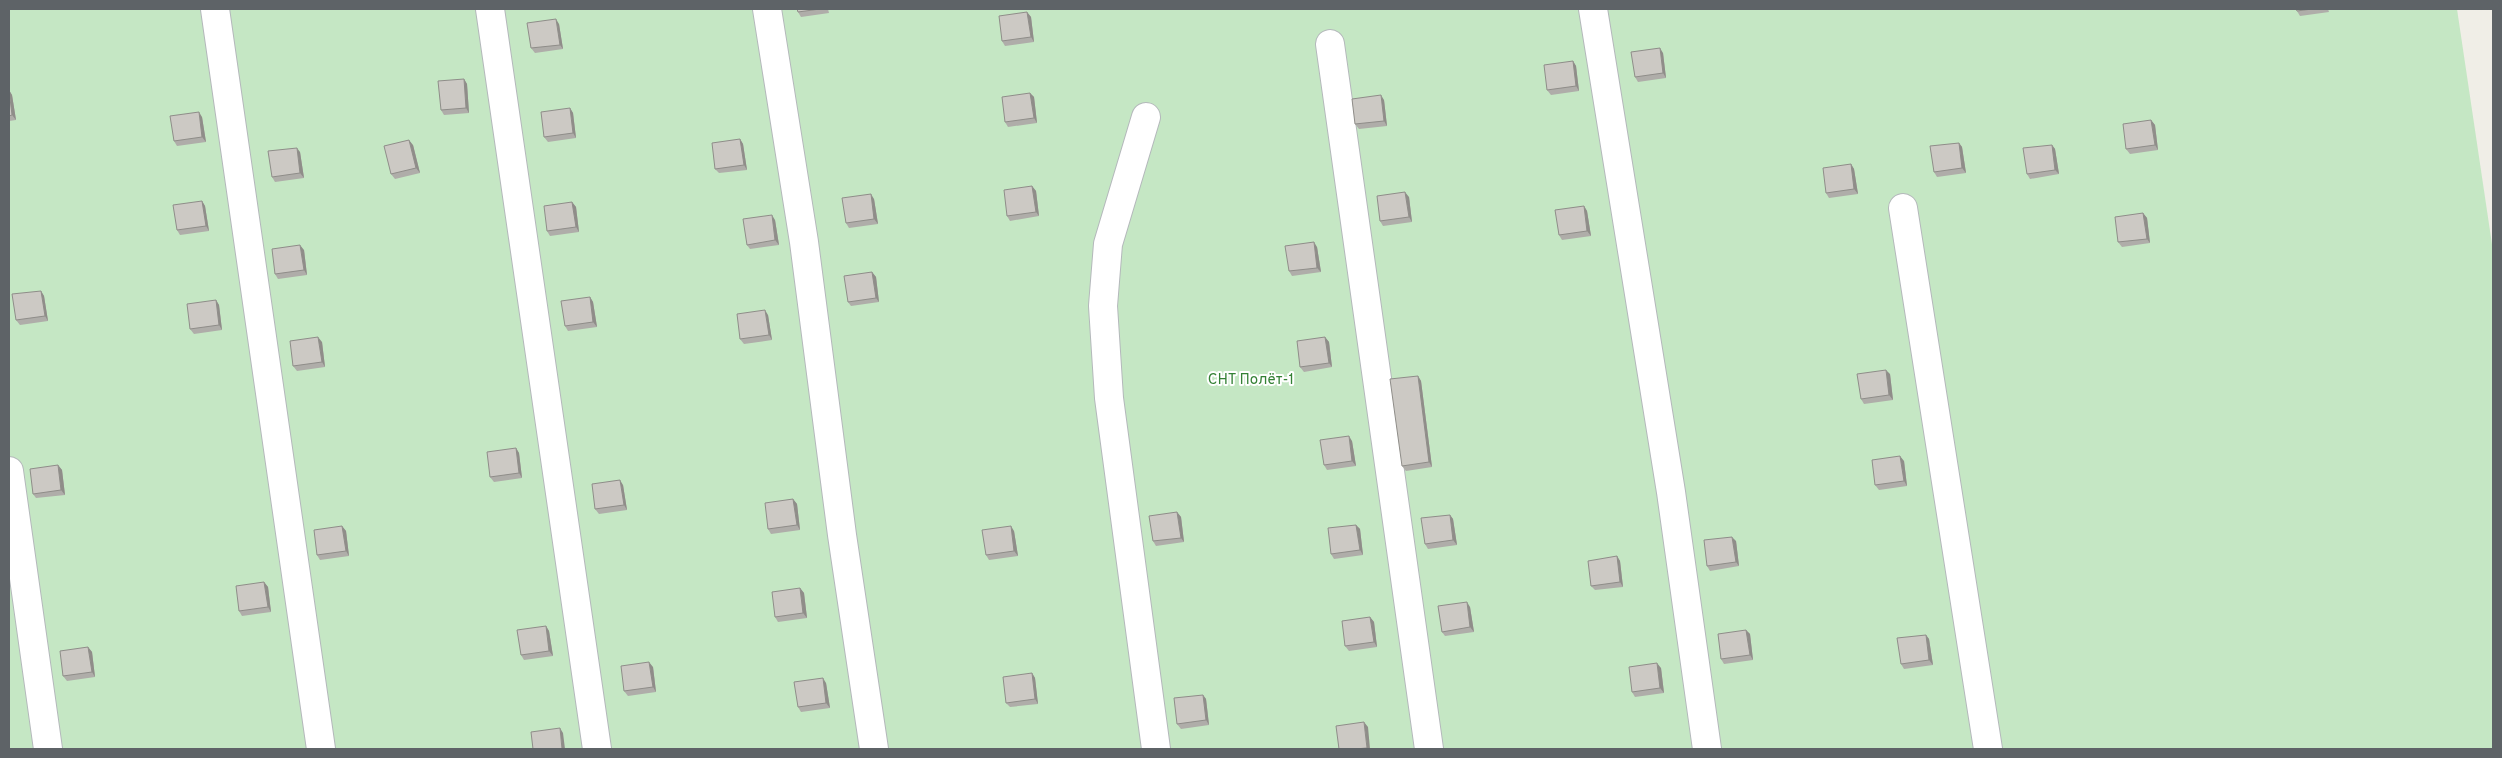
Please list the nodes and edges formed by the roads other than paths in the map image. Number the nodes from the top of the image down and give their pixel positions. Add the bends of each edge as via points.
1 (214, 9) edge
2 (490, 9) edge
3 (767, 9) edge
4 (1593, 9) edge
5 (1330, 44) dead end
6 (1146, 117) dead end
7 (1903, 208) dead end
8 (9, 471) edge
9 (48, 749) edge
10 (321, 749) edge
11 (598, 749) edge
12 (874, 749) edge
13 (1156, 749) edge
14 (1429, 749) edge
15 (1707, 749) edge
16 (1988, 749) edge

1 - 10 lane
2 - 11 lane
3 - 12 lane via 804,242
4 - 15 lane via 1671,492
5 - 14 lane
6 - 13 lane via 1108,244 1103,306 1109,398
7 - 16 lane
8 - 9 lane

